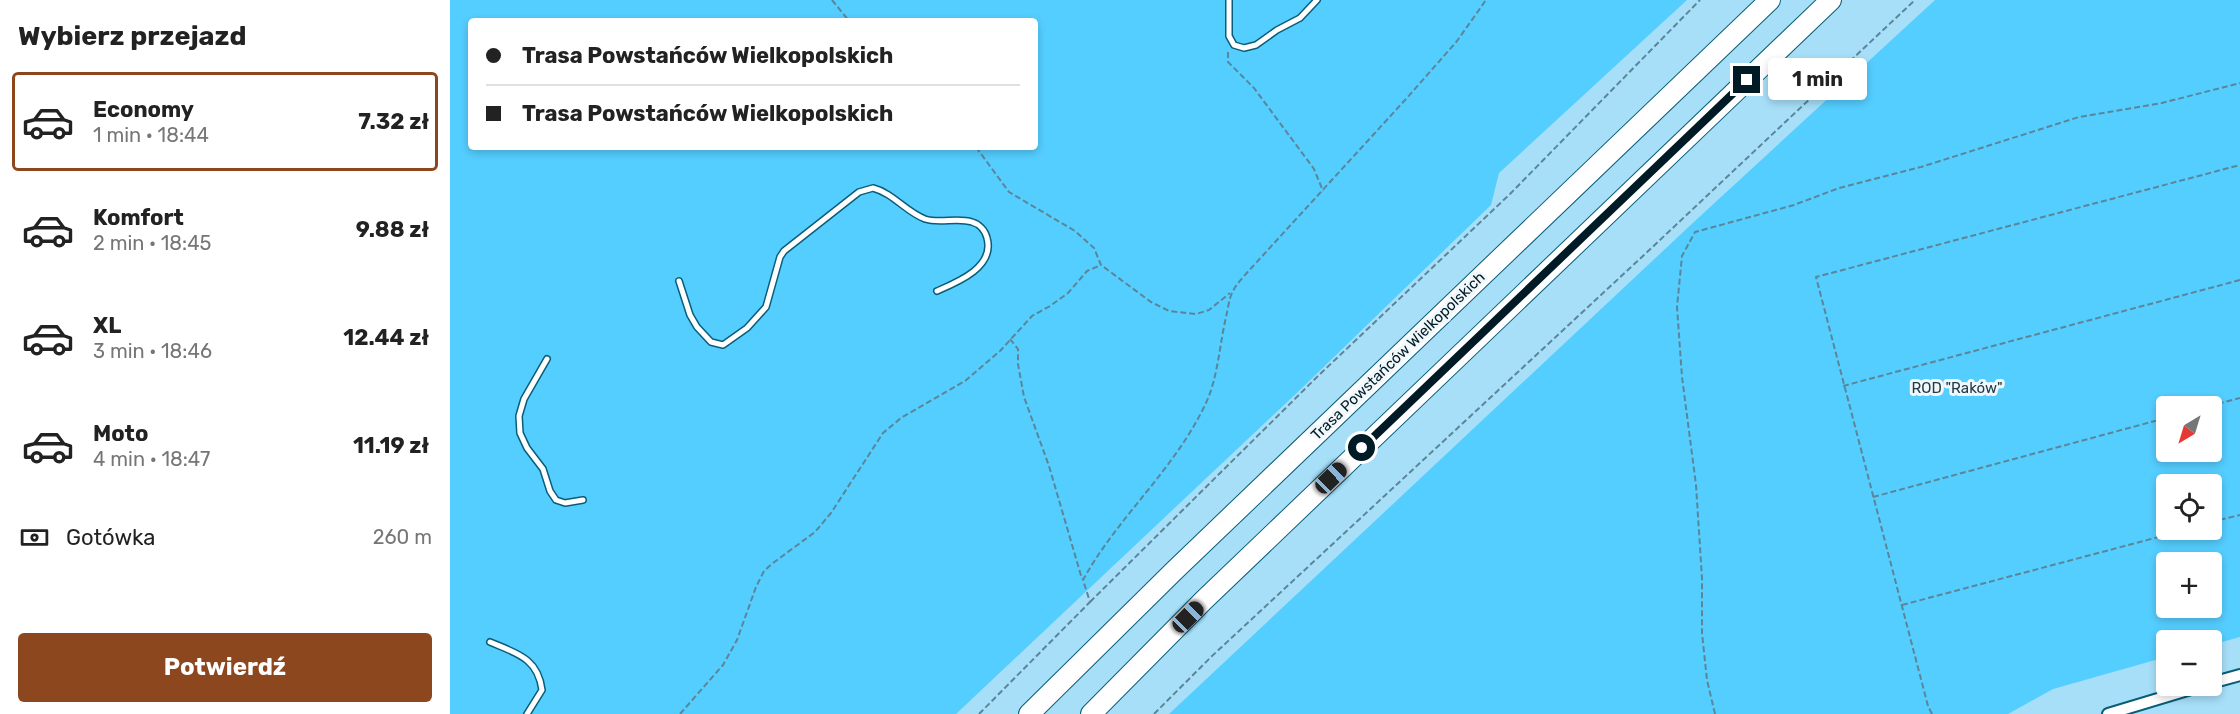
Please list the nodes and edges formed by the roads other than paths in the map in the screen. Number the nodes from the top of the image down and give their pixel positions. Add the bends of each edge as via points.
1 (1229, 0) edge
2 (1317, 0) edge
3 (1770, 0) edge
4 (1831, 0) edge
5 (679, 281) dead end
6 (937, 291) dead end
7 (547, 359) dead end
8 (584, 501) dead end
9 (490, 642) dead end
10 (2240, 675) edge
11 (2222, 680) edge
12 (2167, 696) edge
13 (527, 714) edge
14 (1029, 714) edge
15 (1091, 714) edge
16 (2108, 714) edge

1 - 2 lane via 1228,36 1234,45 1244,48 1256,45 1300,18
3 - 14 highway, Trasa Powstańców Wielkopolskich
4 - 15 highway via 1212,592
5 - 6 lane via 690,315 703,335 715,344 726,344 766,307 784,251 859,192 873,188 925,219 964,220 983,230 988,247 981,264 956,283
7 - 8 lane via 524,399 520,433 543,469 556,500
9 - 13 lane via 530,661 540,677 542,690
10 - 11 street
12 - 16 street

